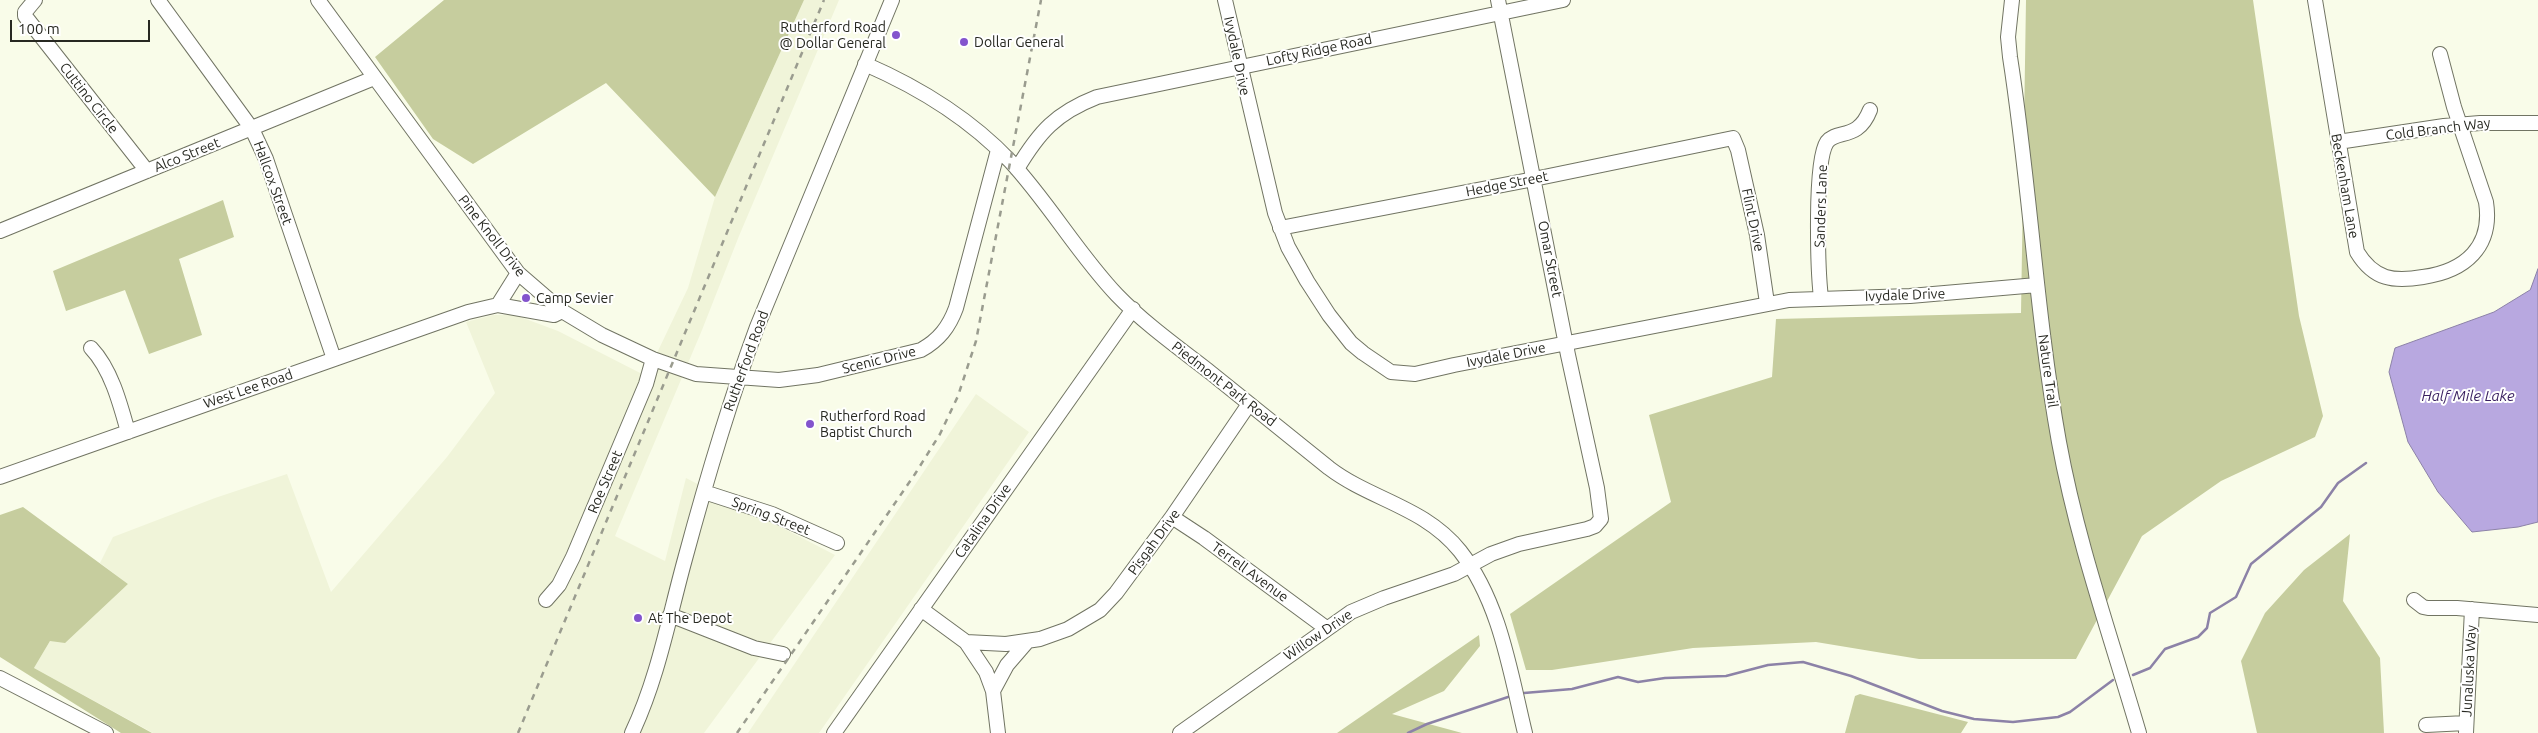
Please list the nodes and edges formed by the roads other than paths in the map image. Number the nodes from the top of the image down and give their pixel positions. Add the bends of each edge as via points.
1 (35, 0) edge
2 (158, 0) edge
3 (318, 0) edge
4 (892, 0) edge
5 (1225, 0) edge
6 (1563, 0) edge
7 (2012, 0) edge
8 (2315, 0) edge
9 (1499, 7) edge
10 (2440, 54) dead end
11 (865, 64) junction
12 (1239, 67) junction
13 (374, 78) junction
14 (1870, 110) dead end
15 (2538, 122) edge
16 (2460, 124) junction
17 (252, 128) junction
18 (1733, 138) joint
19 (2338, 142) junction
20 (998, 150) junction
21 (1017, 170) junction
22 (147, 171) junction
23 (1534, 180) junction
24 (1280, 228) junction
25 (0, 231) edge
26 (518, 273) junction
27 (2037, 285) junction
28 (1821, 298) junction
29 (1767, 303) junction
30 (498, 305) junction
31 (1133, 309) junction
32 (562, 311) junction
33 (1566, 343) junction
34 (91, 348) dead end
35 (653, 359) junction
36 (334, 360) junction
37 (738, 377) junction
38 (1250, 404) junction
39 (128, 432) junction
40 (0, 477) edge
41 (704, 492) junction
42 (1172, 518) junction
43 (1601, 519) joint
44 (837, 543) dead end
45 (1469, 564) junction
46 (546, 600) dead end
47 (2414, 600) dead end
48 (921, 609) junction
49 (2472, 609) junction
50 (2538, 614) edge
51 (670, 615) junction
52 (1326, 628) junction
53 (966, 642) junction
54 (1026, 643) junction
55 (784, 654) dead end
56 (0, 678) edge
57 (993, 691) junction
58 (2426, 724) dead end
59 (2466, 728) edge
60 (106, 733) edge
61 (632, 733) edge
62 (834, 733) edge
63 (998, 733) edge
64 (1180, 733) edge
65 (1525, 733) edge
66 (2138, 733) edge

1 - 22 street, Cuttino Circle via 25,16
2 - 17 street, Hallcox Street
3 - 13 street, Pine Knoll Drive
4 - 11 street, Rutherford Road
5 - 12 street, Ivydale Drive
6 - 9 street, Lofty Ridge Road
7 - 27 street, Nature Trail via 2008,36
8 - 19 street, Beckenham Lane
9 - 12 street, Lofty Ridge Road
9 - 23 street, Omar Street
10 - 16 street, Beckenham Lane
11 - 20 street, Piedmont Park Road via 950,111
11 - 37 street, Rutherford Road
12 - 21 street, Lofty Ridge Road via 1114,92 1081,103 1045,128
12 - 24 street, Ivydale Drive
13 - 17 street, Alco Street
13 - 26 street, Pine Knoll Drive
14 - 28 street, Sanders Lane via 1857,130 1830,140 1825,147 1818,207
15 - 16 street, Cold Branch Way
16 - 19 street, Cold Branch Way
16 - 19 street, Beckenham Lane via 2486,202 2487,224 2482,241 2468,260 2453,270 2400,281 2376,273 2357,252
17 - 22 street, Alco Street
17 - 36 street, Hallcox Street via 266,159
18 - 23 street, Hedge Street
18 - 29 street, Flint Drive via 1757,235
20 - 21 street, Piedmont Park Road
20 - 37 street, Scenic Drive via 956,308 936,341 921,350 809,377 779,380
21 - 31 street, Piedmont Park Road via 1108,283
22 - 25 street, Alco Street
23 - 24 street, Hedge Street
23 - 33 street, Omar Street
24 - 33 street, Ivydale Drive via 1307,282 1344,336 1362,353 1391,372 1415,374
26 - 30 street
26 - 32 street, Pine Knoll Drive
27 - 28 street, Ivydale Drive via 1910,296
27 - 66 street, Nature Trail via 2049,383 2068,485
28 - 29 street, Ivydale Drive
29 - 33 street, Ivydale Drive
30 - 32 street, West Lee Road via 554,314
30 - 36 street, West Lee Road via 468,312
31 - 38 street, Piedmont Park Road
31 - 48 street, Catalina Drive
32 - 35 street, Pine Knoll Drive via 602,335
33 - 43 street, Omar Street
34 - 39 street via 100,358
35 - 37 street, Pine Knoll Drive via 696,374
35 - 46 street, Roe Street via 646,384 573,557 559,585
36 - 39 street, West Lee Road
37 - 41 street, Rutherford Road
38 - 42 street, Pisgah Drive
38 - 45 street, Piedmont Park Road via 1340,476 1430,522
39 - 40 street, West Lee Road
41 - 44 street, Spring Street via 772,514
41 - 51 street, Rutherford Road
42 - 52 street, Terrell Avenue
42 - 54 street, Pisgah Drive via 1100,610 1068,629
43 - 45 street, Willow Drive via 1587,529 1519,544
45 - 52 street, Willow Drive via 1454,574 1351,612
45 - 65 street, Piedmont Park Road via 1494,616
47 - 49 street via 2428,608
48 - 53 street
48 - 62 street, Catalina Drive
49 - 50 street
49 - 59 street, Junaluska Way
51 - 55 street via 754,648
51 - 61 street, Rutherford Road via 648,693
52 - 64 street, Willow Drive
53 - 54 street, Pisgah Drive
53 - 57 street via 986,672
54 - 57 street, Pisgah Drive via 1006,665
56 - 60 street
57 - 63 street
58 - 59 street

